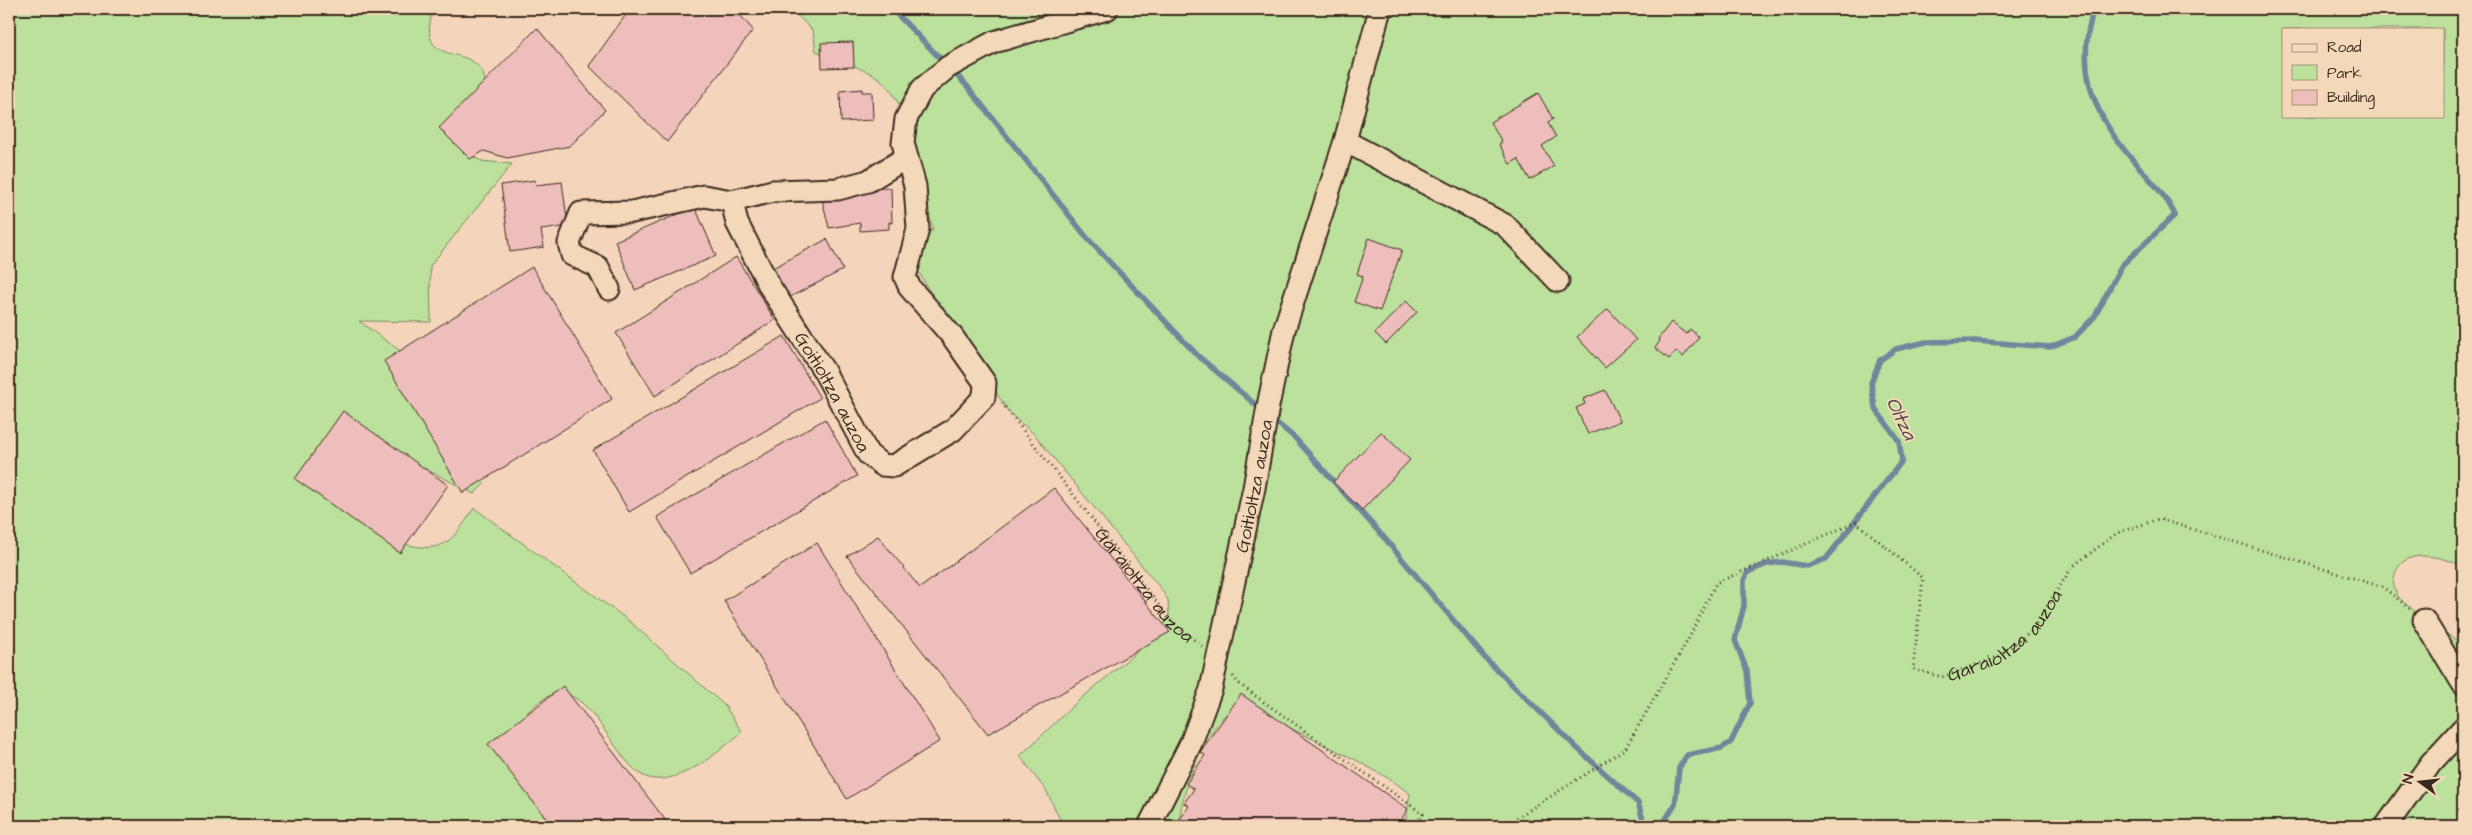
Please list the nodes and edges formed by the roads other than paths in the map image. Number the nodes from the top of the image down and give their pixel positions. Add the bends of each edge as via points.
1 (1107, 9) edge
2 (1380, 9) edge
3 (1345, 141) junction
4 (907, 157) junction
5 (732, 201) junction
6 (1558, 281) dead end
7 (609, 289) dead end
8 (2424, 620) road end
9 (2463, 684) edge
10 (2463, 728) edge
11 (1149, 826) edge
12 (2386, 826) edge

1 - 4 street via 994,42 948,67 922,89 906,119 903,144
2 - 3 street, Goitioltza auzoa
3 - 6 street via 1505,225
3 - 11 street, Goitioltza auzoa via 1284,330 1211,689 1191,743
4 - 5 street via 868,181 838,189 773,191
4 - 5 street, Goitioltza auzoa via 915,186 918,229 905,277 910,288 952,336 985,383 984,396 953,430 894,466 882,465 868,454 824,372 770,287 737,222
5 - 7 street via 704,196 632,212 581,213 569,243 572,255 598,268
8 - 9 street
10 - 12 street via 2431,762

